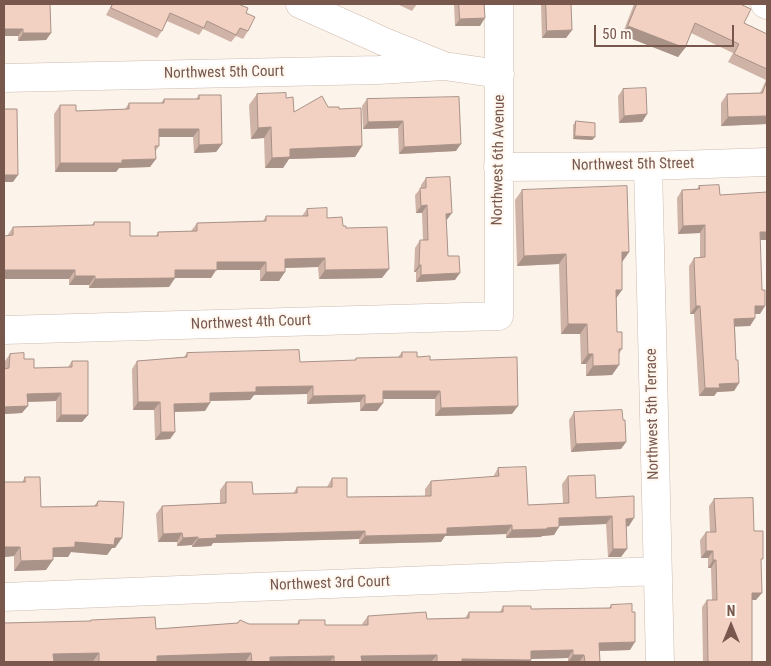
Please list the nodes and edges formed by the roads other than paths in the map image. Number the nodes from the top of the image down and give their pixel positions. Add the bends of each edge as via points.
1 (300, 4) edge
2 (499, 4) edge
3 (444, 66) junction
4 (500, 74) junction
5 (4, 78) edge
6 (767, 162) edge
7 (648, 166) junction
8 (498, 167) junction
9 (499, 316) joint
10 (4, 330) edge
11 (657, 571) junction
12 (4, 597) edge
13 (660, 662) edge

1 - 3 street
2 - 4 street, Northwest 6th Avenue
3 - 4 street
3 - 5 street, Northwest 5th Court
4 - 8 street, Northwest 6th Avenue
6 - 7 street, Northwest 5th Street
7 - 8 street, Northwest 5th Street
7 - 11 street, Northwest 5th Terrace
8 - 9 street, Northwest 6th Avenue
9 - 10 street, Northwest 4th Court
11 - 12 street, Northwest 3rd Court
11 - 13 street, Northwest 5th Terrace

